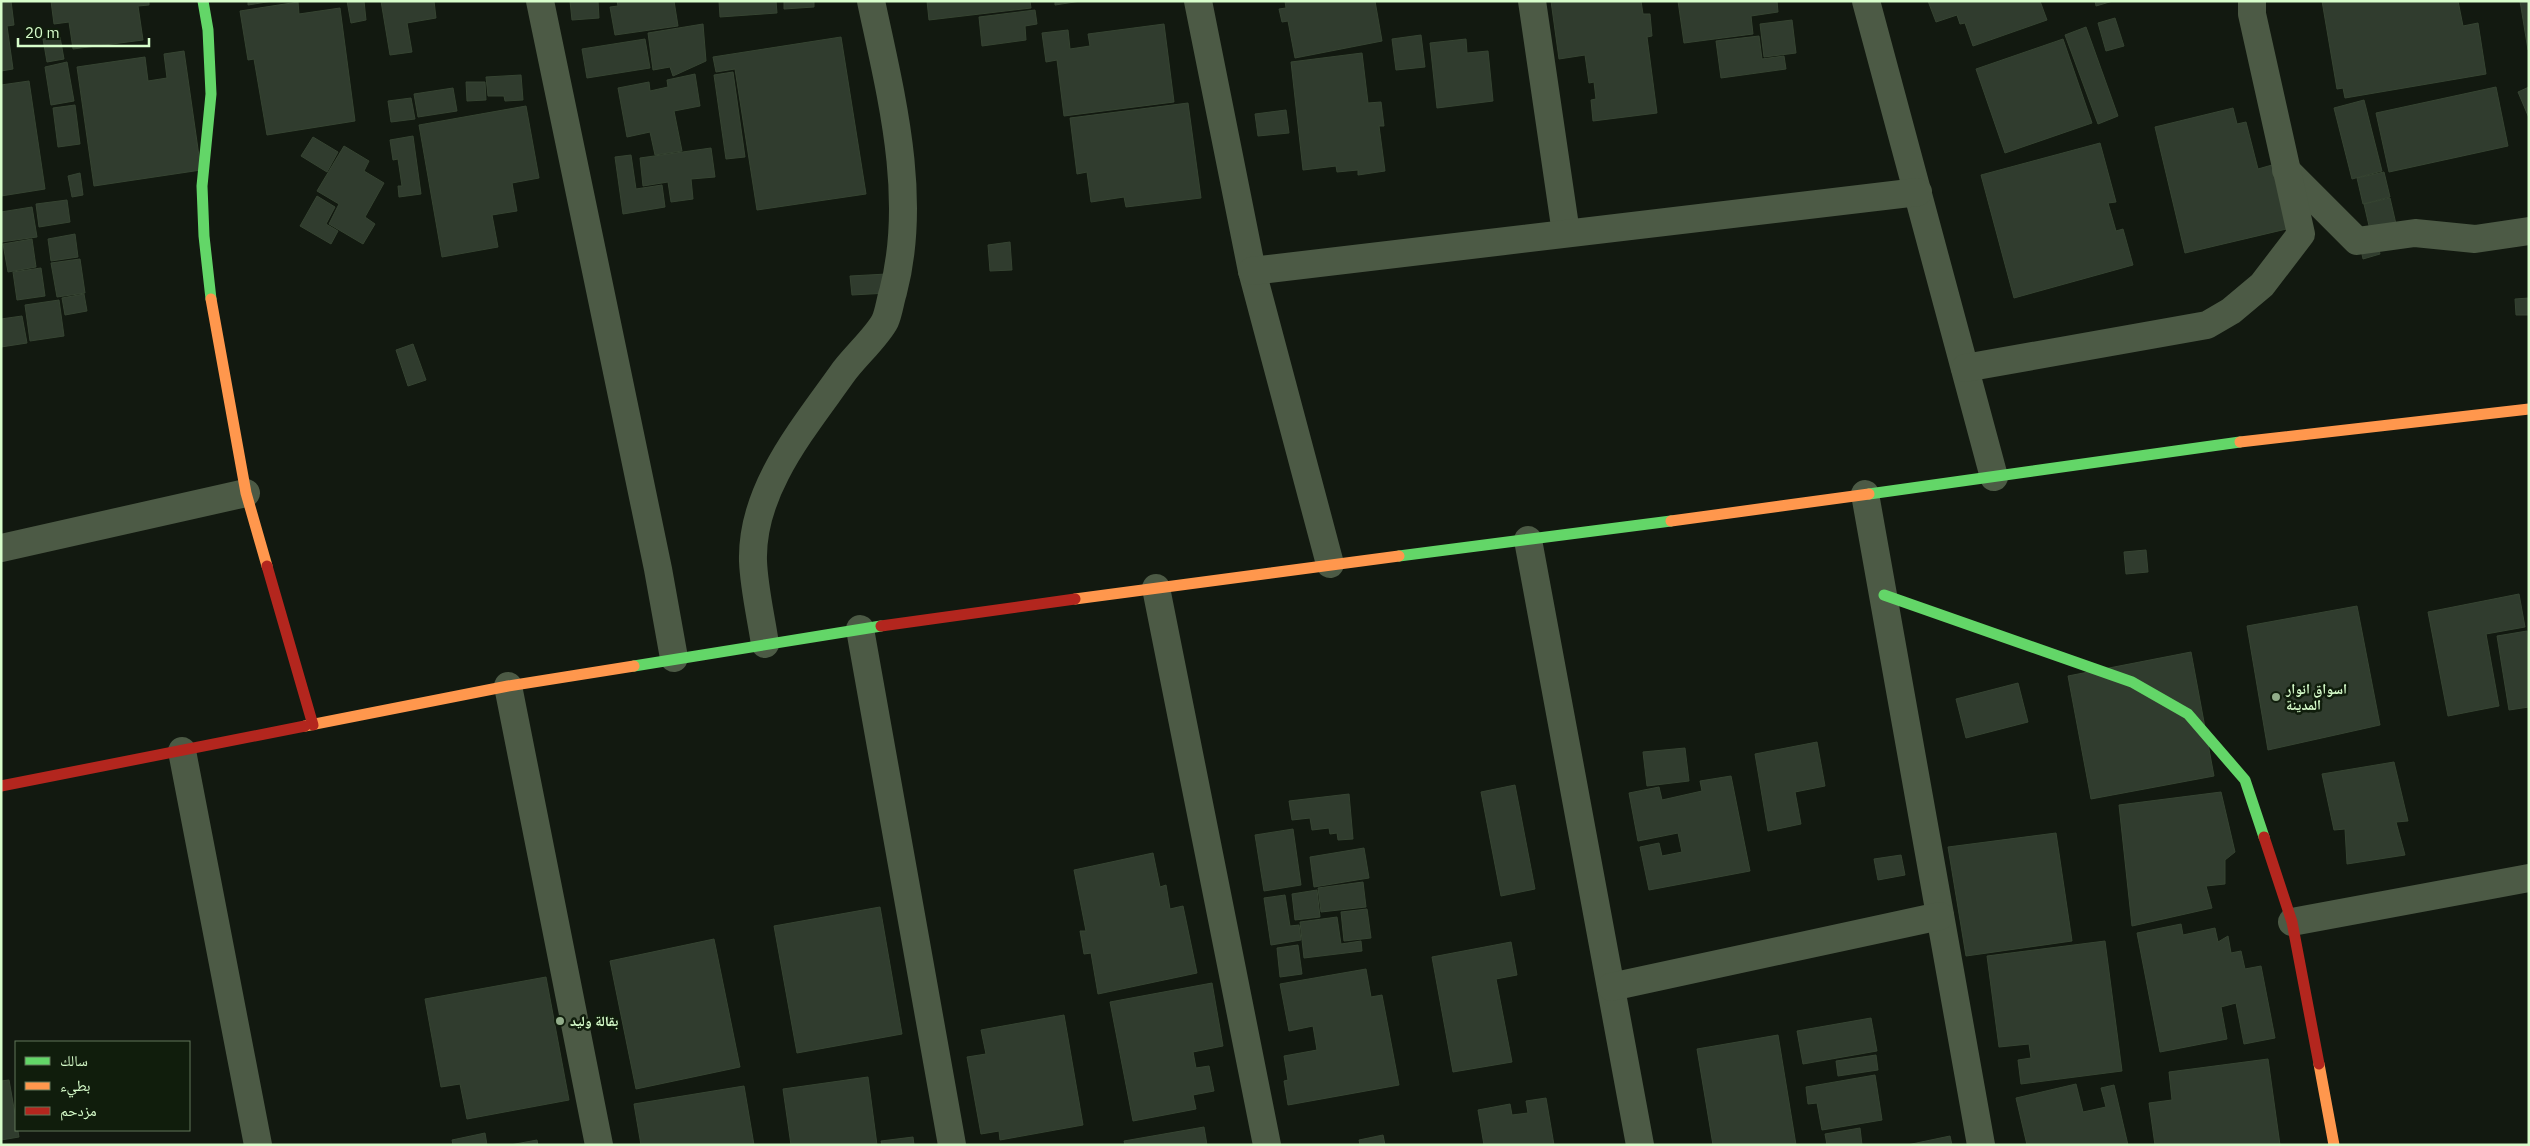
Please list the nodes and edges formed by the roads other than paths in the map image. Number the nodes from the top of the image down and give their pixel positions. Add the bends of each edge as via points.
1 (203, 1) edge
2 (540, 1) edge
3 (871, 1) edge
4 (1198, 1) edge
5 (1532, 1) edge
6 (1866, 1) edge
7 (2252, 1) edge
8 (2286, 170) junction
9 (1918, 192) junction
10 (2529, 231) edge
11 (1566, 233) junction
12 (1252, 270) junction
13 (1965, 368) junction
14 (2529, 409) edge
15 (1994, 477) junction
16 (246, 493) junction
17 (1865, 494) junction
18 (1528, 540) junction
19 (1, 548) edge
20 (1330, 564) junction
21 (1156, 588) junction
22 (1884, 595) junction
23 (860, 629) junction
24 (765, 644) junction
25 (674, 658) junction
26 (508, 686) junction
27 (313, 725) junction
28 (182, 751) junction
29 (1, 786) edge
30 (2529, 878) edge
31 (1940, 916) junction
32 (2292, 922) junction
33 (1611, 987) junction
34 (258, 1145) edge
35 (599, 1145) edge
36 (952, 1145) edge
37 (1267, 1145) edge
38 (1640, 1145) edge
39 (1981, 1145) edge
40 (2334, 1145) edge

1 - 16 street via 211,94 202,186 204,236 212,310
2 - 25 street
3 - 24 street via 890,89 900,157 902,214 899,267 884,322 850,362 791,446 767,493 756,530 753,562
4 - 12 street
5 - 11 street
6 - 9 street
7 - 8 street via 2252,14
8 - 10 street via 2357,241 2415,234 2475,239
8 - 13 street via 2301,234 2262,285 2231,311 2207,325
9 - 11 street
9 - 13 street
11 - 12 street
12 - 20 street
13 - 15 street
14 - 15 street via 2306,433
15 - 17 street
16 - 19 street
16 - 27 street
17 - 18 street
17 - 22 street
18 - 20 street
18 - 33 street
20 - 21 street
21 - 23 street
21 - 37 street
22 - 31 street
22 - 32 street via 2132,682 2188,714 2245,780
23 - 24 street
23 - 36 street
24 - 25 street
25 - 26 street
26 - 27 street
26 - 35 street
27 - 28 street
28 - 29 street
28 - 34 street
30 - 32 street
31 - 33 street
31 - 39 street
32 - 40 street
33 - 38 street

